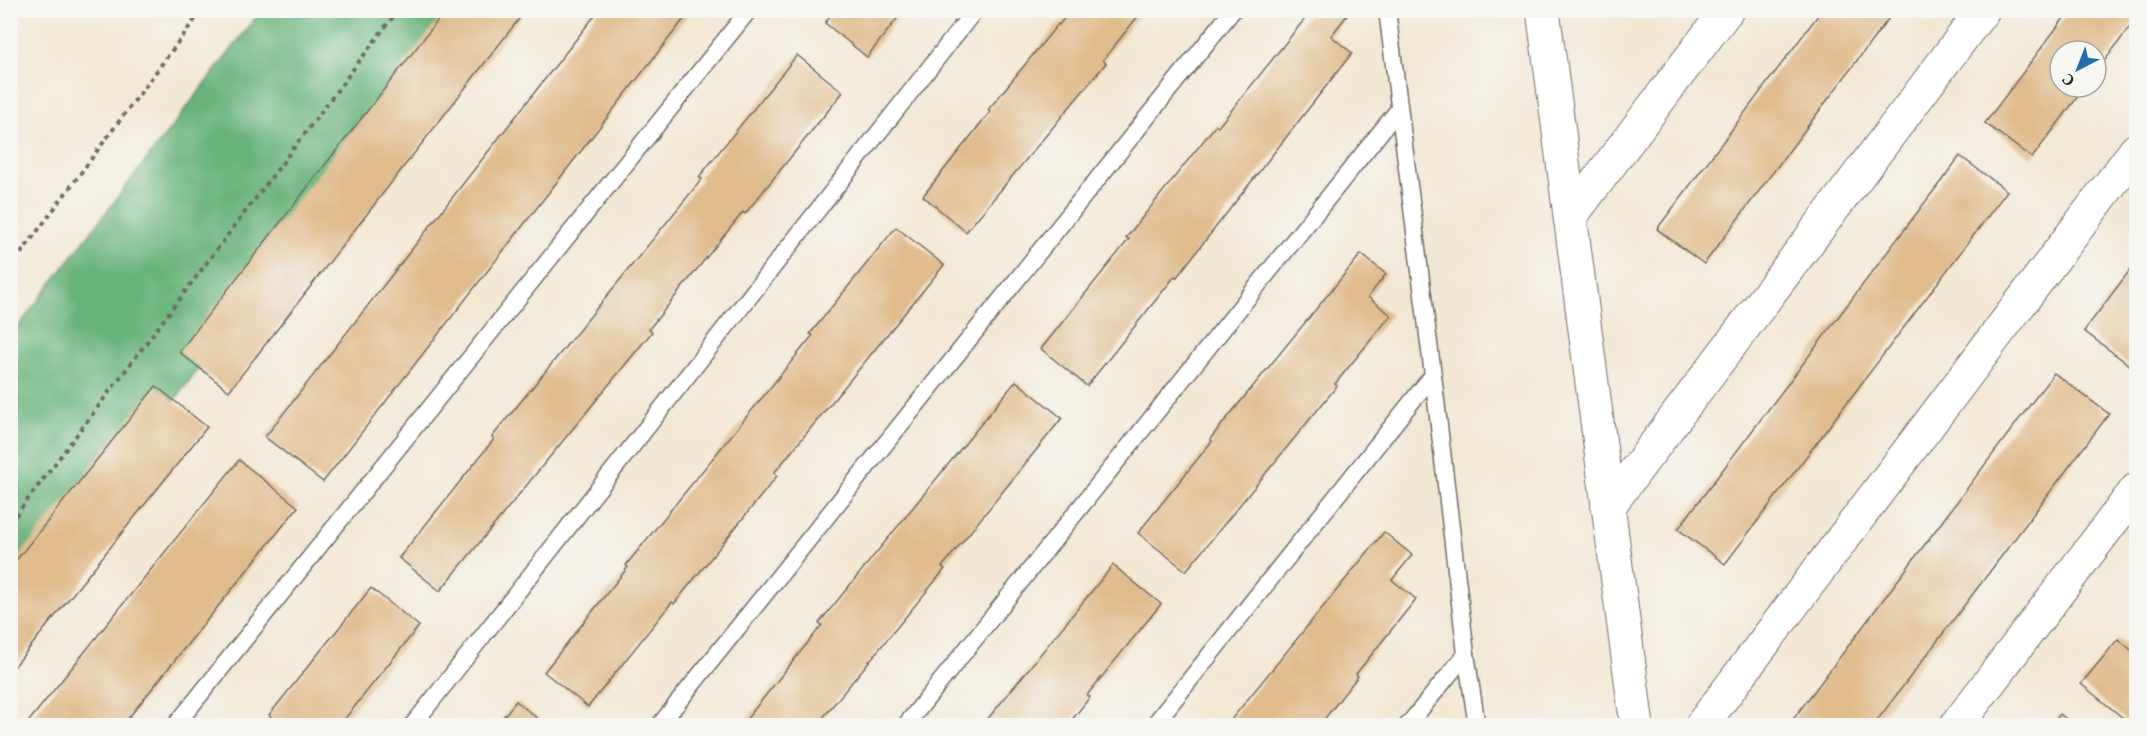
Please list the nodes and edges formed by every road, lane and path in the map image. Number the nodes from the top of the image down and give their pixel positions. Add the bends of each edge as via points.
1 (202, 10) edge
2 (398, 10) edge
3 (749, 10) edge
4 (975, 10) edge
5 (1233, 10) edge
6 (1387, 10) edge
7 (1543, 10) edge
8 (1726, 10) edge
9 (1983, 10) edge
10 (1400, 109) junction
11 (2136, 150) edge
12 (1570, 217) junction
13 (10, 268) edge
14 (1433, 375) junction
15 (2136, 490) edge
16 (1608, 507) junction
17 (10, 523) edge
18 (1466, 654) junction
19 (175, 726) edge
20 (412, 726) edge
21 (659, 726) edge
22 (905, 726) edge
23 (1153, 726) edge
24 (1407, 726) edge
25 (1477, 726) edge
26 (1637, 726) edge
27 (1701, 726) edge
28 (1956, 726) edge

1 - 13 path
2 - 17 path
3 - 19 lane
4 - 20 lane
5 - 21 lane
6 - 10 lane
7 - 12 street
8 - 12 street
9 - 16 street
10 - 14 lane
10 - 22 lane
11 - 27 street
12 - 16 street
14 - 18 lane
14 - 23 lane
15 - 28 street
16 - 26 street
18 - 24 lane
18 - 25 lane

